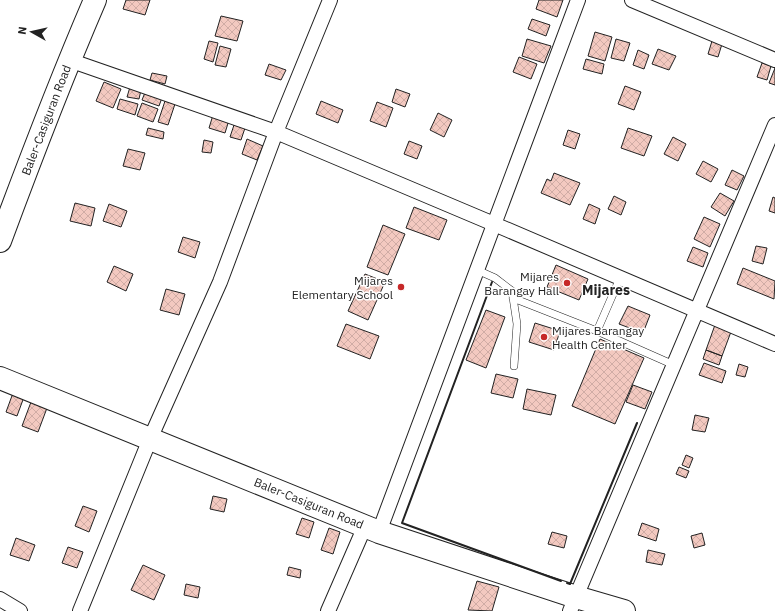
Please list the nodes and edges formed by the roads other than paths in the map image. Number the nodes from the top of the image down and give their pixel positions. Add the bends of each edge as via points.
1 (95, 0) edge
2 (330, 0) edge
3 (578, 0) edge
4 (632, 0) edge
5 (69, 60) junction
6 (775, 60) edge
7 (775, 125) edge
8 (276, 132) junction
9 (494, 224) junction
10 (0, 241) edge
11 (477, 270) junction
12 (620, 278) junction
13 (513, 298) junction
14 (696, 311) junction
15 (597, 331) junction
16 (775, 344) edge
17 (674, 365) junction
18 (514, 366) dead end
19 (0, 378) edge
20 (150, 439) junction
21 (372, 529) junction
22 (0, 599) edge
23 (573, 604) edge
24 (20, 611) edge
25 (80, 611) edge
26 (328, 611) edge
27 (624, 611) edge

1 - 5 main road, Baler-Casiguran Road
2 - 8 street
3 - 9 street
4 - 6 street
5 - 8 street
5 - 10 main road, Baler-Casiguran Road
7 - 14 street
8 - 9 street
8 - 20 street via 220,282
9 - 11 street
9 - 12 street
11 - 13 lane via 495,278 512,291
11 - 21 street
12 - 14 street
12 - 15 lane
13 - 15 lane
13 - 18 lane via 517,324
14 - 16 street
14 - 17 street
15 - 17 lane
17 - 23 street
19 - 20 main road, Baler-Casiguran Road
20 - 21 main road, Baler-Casiguran Road
20 - 25 street
21 - 23 main road, Baler-Casiguran Road
21 - 26 street
22 - 24 street
23 - 27 main road, Baler-Casiguran Road

